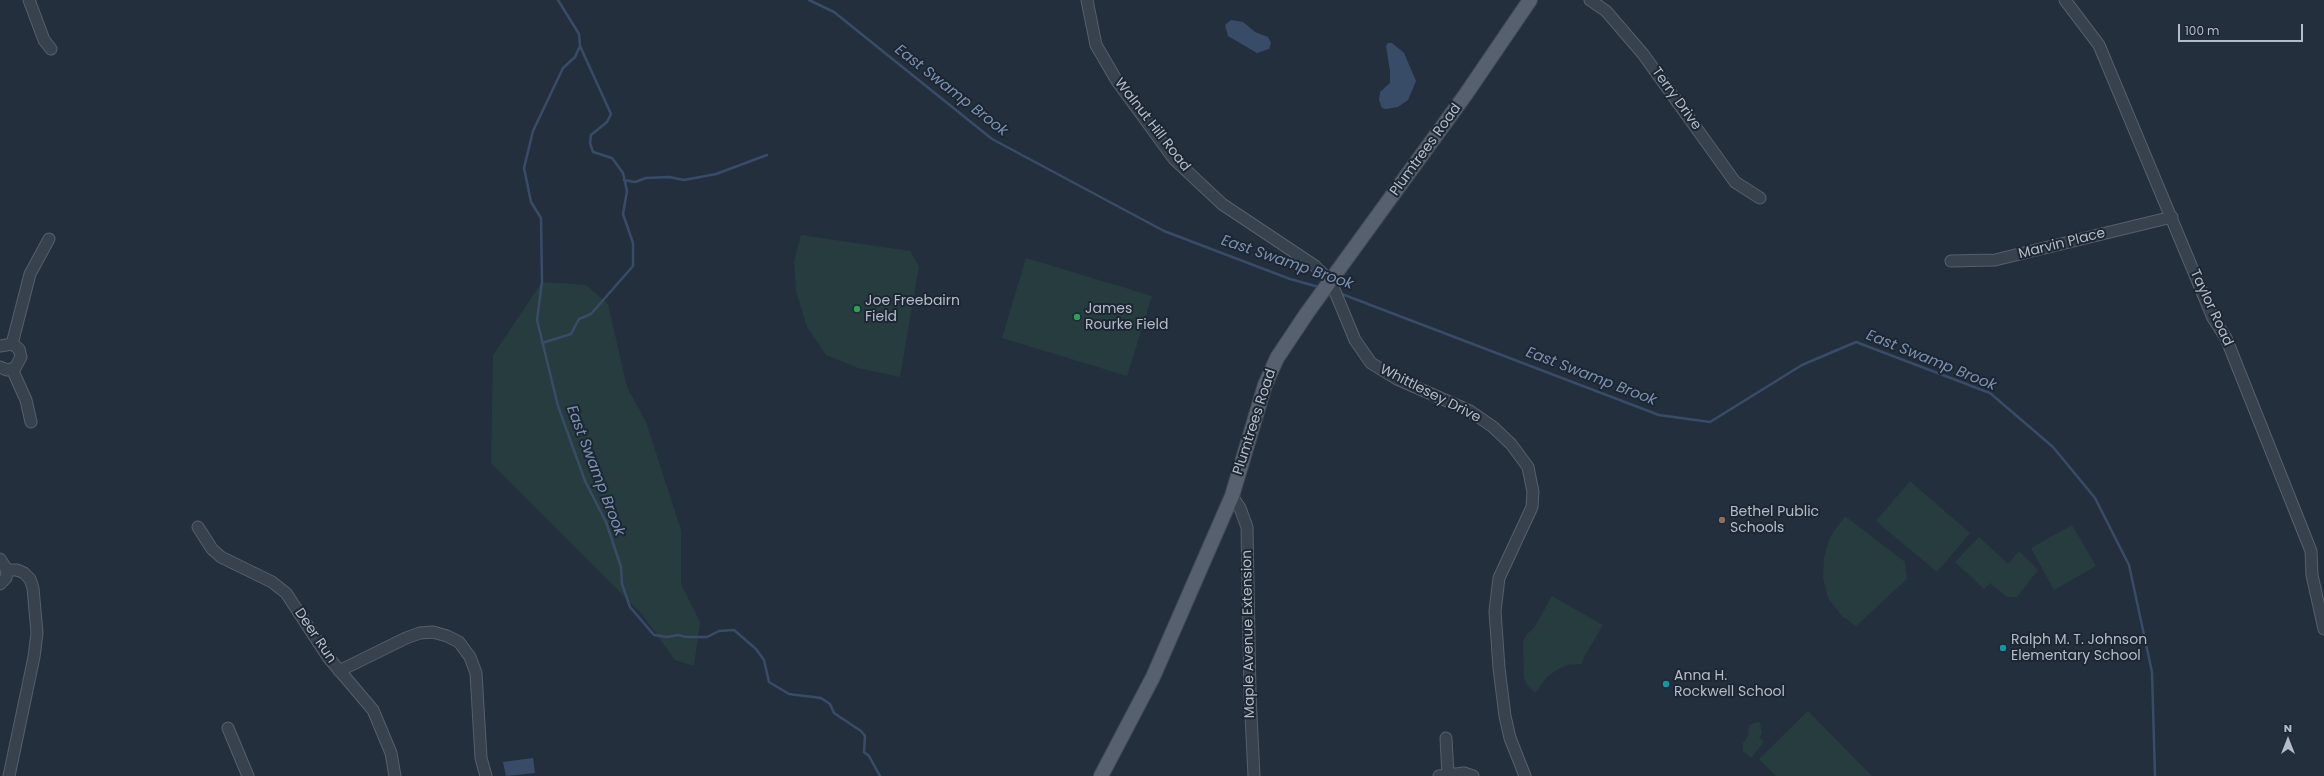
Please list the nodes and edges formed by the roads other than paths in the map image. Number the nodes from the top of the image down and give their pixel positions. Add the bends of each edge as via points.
1 (29, 0) edge
2 (1087, 0) edge
3 (1530, 0) edge
4 (1590, 0) edge
5 (2065, 0) edge
6 (51, 48) dead end
7 (1760, 198) dead end
8 (2172, 217) junction
9 (49, 239) dead end
10 (1951, 261) dead end
11 (1330, 283) junction
12 (12, 344) junction
13 (0, 346) edge
14 (0, 367) edge
15 (12, 369) junction
16 (32, 422) dead end
17 (1232, 496) junction
18 (198, 527) dead end
19 (0, 559) edge
20 (7, 570) junction
21 (0, 584) edge
22 (2324, 629) edge
23 (340, 671) junction
24 (228, 728) dead end
25 (1446, 738) dead end
26 (9, 776) edge
27 (248, 776) edge
28 (395, 776) edge
29 (486, 776) edge
30 (1101, 776) edge
31 (1254, 776) edge
32 (1444, 776) edge
33 (1473, 776) edge
34 (1525, 776) edge

1 - 6 street via 44,40
2 - 11 street, Walnut Hill Road via 1096,45 1117,81 1174,159 1222,204 1315,266
3 - 11 main road, Plumtrees Road
4 - 7 street, Terry Drive via 1606,12 1643,54 1734,182
5 - 8 street, Taylor Road via 2098,44
8 - 10 street, Marvin Place via 1995,260
8 - 22 street, Taylor Road via 2213,318 2226,338 2311,551 2312,575
9 - 12 street via 30,274
11 - 17 main road, Plumtrees Road via 1283,348 1269,374
11 - 34 street, Whittlesey Drive via 1355,340 1371,363 1397,379 1470,411 1511,444 1528,467 1533,492 1532,507 1499,578 1495,611 1505,716 1510,738
12 - 13 street
12 - 15 street via 19,349 21,357 18,365
14 - 15 street
15 - 16 street via 26,400
17 - 30 main road, Plumtrees Road via 1153,677
17 - 31 street, Maple Avenue Extension via 1247,527
18 - 23 street, Deer Run via 212,549 221,557 272,582 286,593
19 - 20 street
20 - 21 street via 6,578
20 - 26 street via 17,570 30,579 37,633
23 - 28 street, Deer Run via 373,710 390,753
23 - 29 street via 420,633 434,632 459,642 470,657 476,673 481,758
24 - 27 street
25 - 32 street
32 - 33 street via 1464,773

